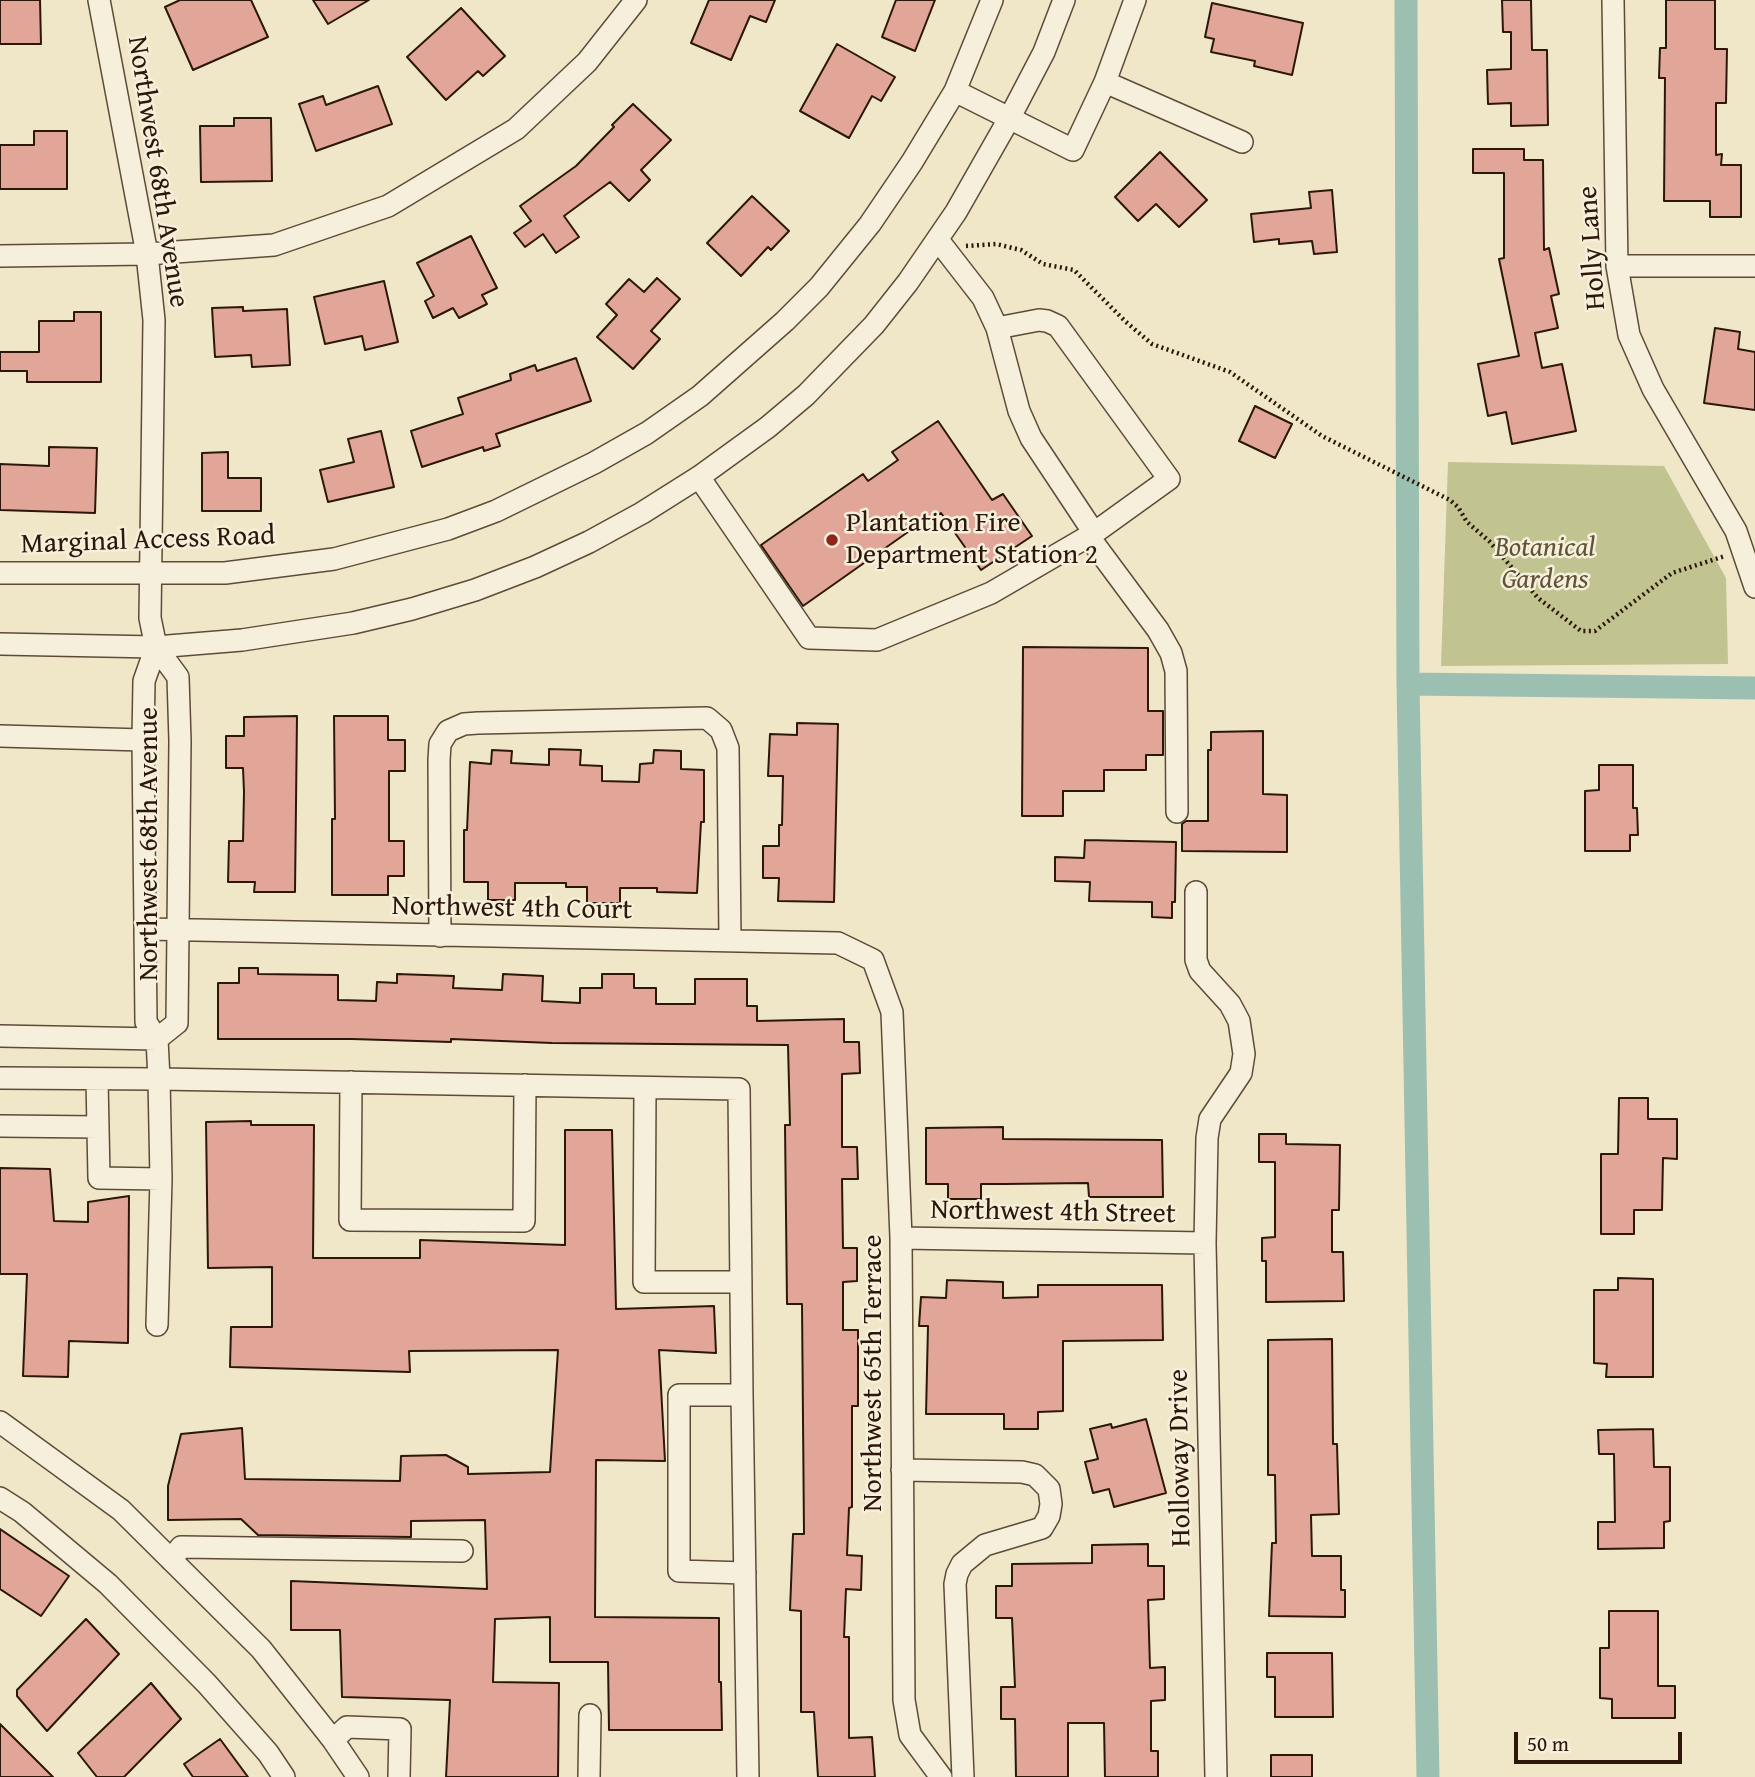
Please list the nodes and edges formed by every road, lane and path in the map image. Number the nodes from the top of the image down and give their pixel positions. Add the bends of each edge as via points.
1 (99, 0) edge
2 (636, 0) edge
3 (992, 0) edge
4 (1064, 0) edge
5 (1135, 0) edge
6 (1613, 0) edge
7 (1105, 82) junction
8 (955, 91) junction
9 (1009, 119) junction
10 (1242, 142) dead end
11 (938, 240) junction
12 (962, 246) dead end
13 (147, 254) junction
14 (0, 256) edge
15 (1617, 266) junction
16 (1755, 266) edge
17 (998, 328) junction
18 (699, 477) junction
19 (1091, 535) junction
20 (1715, 558) dead end
21 (0, 573) edge
22 (150, 574) junction
23 (1755, 587) edge
24 (0, 644) edge
25 (156, 647) junction
26 (0, 736) edge
27 (144, 740) junction
28 (1177, 812) dead end
29 (1196, 892) dead end
30 (146, 929) junction
31 (179, 930) junction
32 (440, 936) junction
33 (730, 940) junction
34 (873, 960) joint
35 (0, 1036) edge
36 (157, 1039) junction
37 (0, 1078) edge
38 (97, 1079) junction
39 (159, 1079) junction
40 (351, 1082) junction
41 (525, 1086) junction
42 (645, 1088) junction
43 (0, 1126) edge
44 (98, 1127) junction
45 (161, 1179) junction
46 (901, 1238) junction
47 (1205, 1243) junction
48 (741, 1282) junction
49 (157, 1325) dead end
50 (742, 1395) junction
51 (0, 1422) edge
52 (902, 1470) junction
53 (0, 1498) edge
54 (462, 1551) dead end
55 (171, 1560) junction
56 (745, 1573) junction
57 (590, 1715) dead end
58 (332, 1740) junction
59 (284, 1777) edge
60 (358, 1777) edge
61 (399, 1777) edge
62 (589, 1777) edge
63 (748, 1777) edge
64 (941, 1777) edge
65 (963, 1777) edge
66 (1216, 1777) edge

1 - 13 street, Northwest 68th Avenue
2 - 13 street via 587,62 516,129 388,206 274,246
3 - 8 street, Marginal Access Road
4 - 9 street via 1044,52
5 - 7 street
6 - 15 street, Holly Lane
7 - 9 street via 1073,150
7 - 10 street
8 - 9 street
8 - 22 street, Marginal Access Road via 870,224 819,287 747,357 647,433 537,493 425,536 334,559 274,568
9 - 11 street
11 - 17 street via 983,298
11 - 18 street via 874,325 806,395
12 - 20 path via 996,244 1021,250 1042,264 1074,270 1152,344 1230,372 1322,436 1450,500 1538,598 1581,631 1595,631 1672,573
13 - 14 street
13 - 22 street, Northwest 68th Avenue via 154,320
15 - 16 street
15 - 23 street, Holly Lane via 1629,335 1653,390 1736,531
17 - 19 street via 1019,411 1031,438
17 - 19 street via 1039,320 1058,326 1169,480
18 - 19 street via 809,638 877,640 991,593
18 - 25 street via 589,542 475,590 353,623
19 - 28 street via 1171,653 1176,671
21 - 22 street, Marginal Access Road
22 - 25 street, Northwest 68th Avenue via 150,618
24 - 25 street
25 - 27 street, Northwest 68th Avenue via 144,681
25 - 31 street, Northwest 68th Avenue via 178,677
26 - 27 street
27 - 30 street, Northwest 68th Avenue
29 - 47 street, Holloway Drive via 1196,960 1239,1021 1244,1054 1241,1073 1210,1119
30 - 31 street, Northwest 4th Court
30 - 36 street, Northwest 68th Avenue via 146,1022
31 - 32 street, Northwest 4th Court
31 - 36 street, Northwest 68th Avenue via 177,1023
32 - 33 street, Northwest 4th Court
32 - 33 street via 439,760 440,744 448,731 478,723 707,718 721,730 728,748
33 - 34 street, Northwest 4th Court via 838,943
34 - 46 street, Northwest 65th Terrace via 892,1012
35 - 36 street
36 - 39 street, Northwest 68th Avenue
37 - 38 street
38 - 39 street
38 - 44 street
39 - 40 street
39 - 45 street, Northwest 68th Avenue
40 - 41 street
40 - 41 street via 350,1220 524,1221
41 - 42 street
42 - 48 street via 739,1089
42 - 48 street via 644,1282
43 - 44 street
44 - 45 street via 99,1178
45 - 49 street, Northwest 68th Avenue
46 - 47 street, Northwest 4th Street
46 - 52 street, Northwest 65th Terrace
47 - 66 street, Holloway Drive
48 - 50 street
50 - 56 street
50 - 56 street via 679,1395 679,1571
51 - 55 street via 121,1510
52 - 64 street, Northwest 65th Terrace via 904,1700 910,1735
52 - 65 street via 1022,1472 1035,1475 1049,1489 1049,1517 1042,1528 985,1545 957,1574
53 - 59 street via 108,1584 207,1684
54 - 55 street via 181,1547
55 - 58 street via 261,1649
56 - 63 street
57 - 62 street
58 - 60 street
58 - 61 street via 348,1727 400,1730

